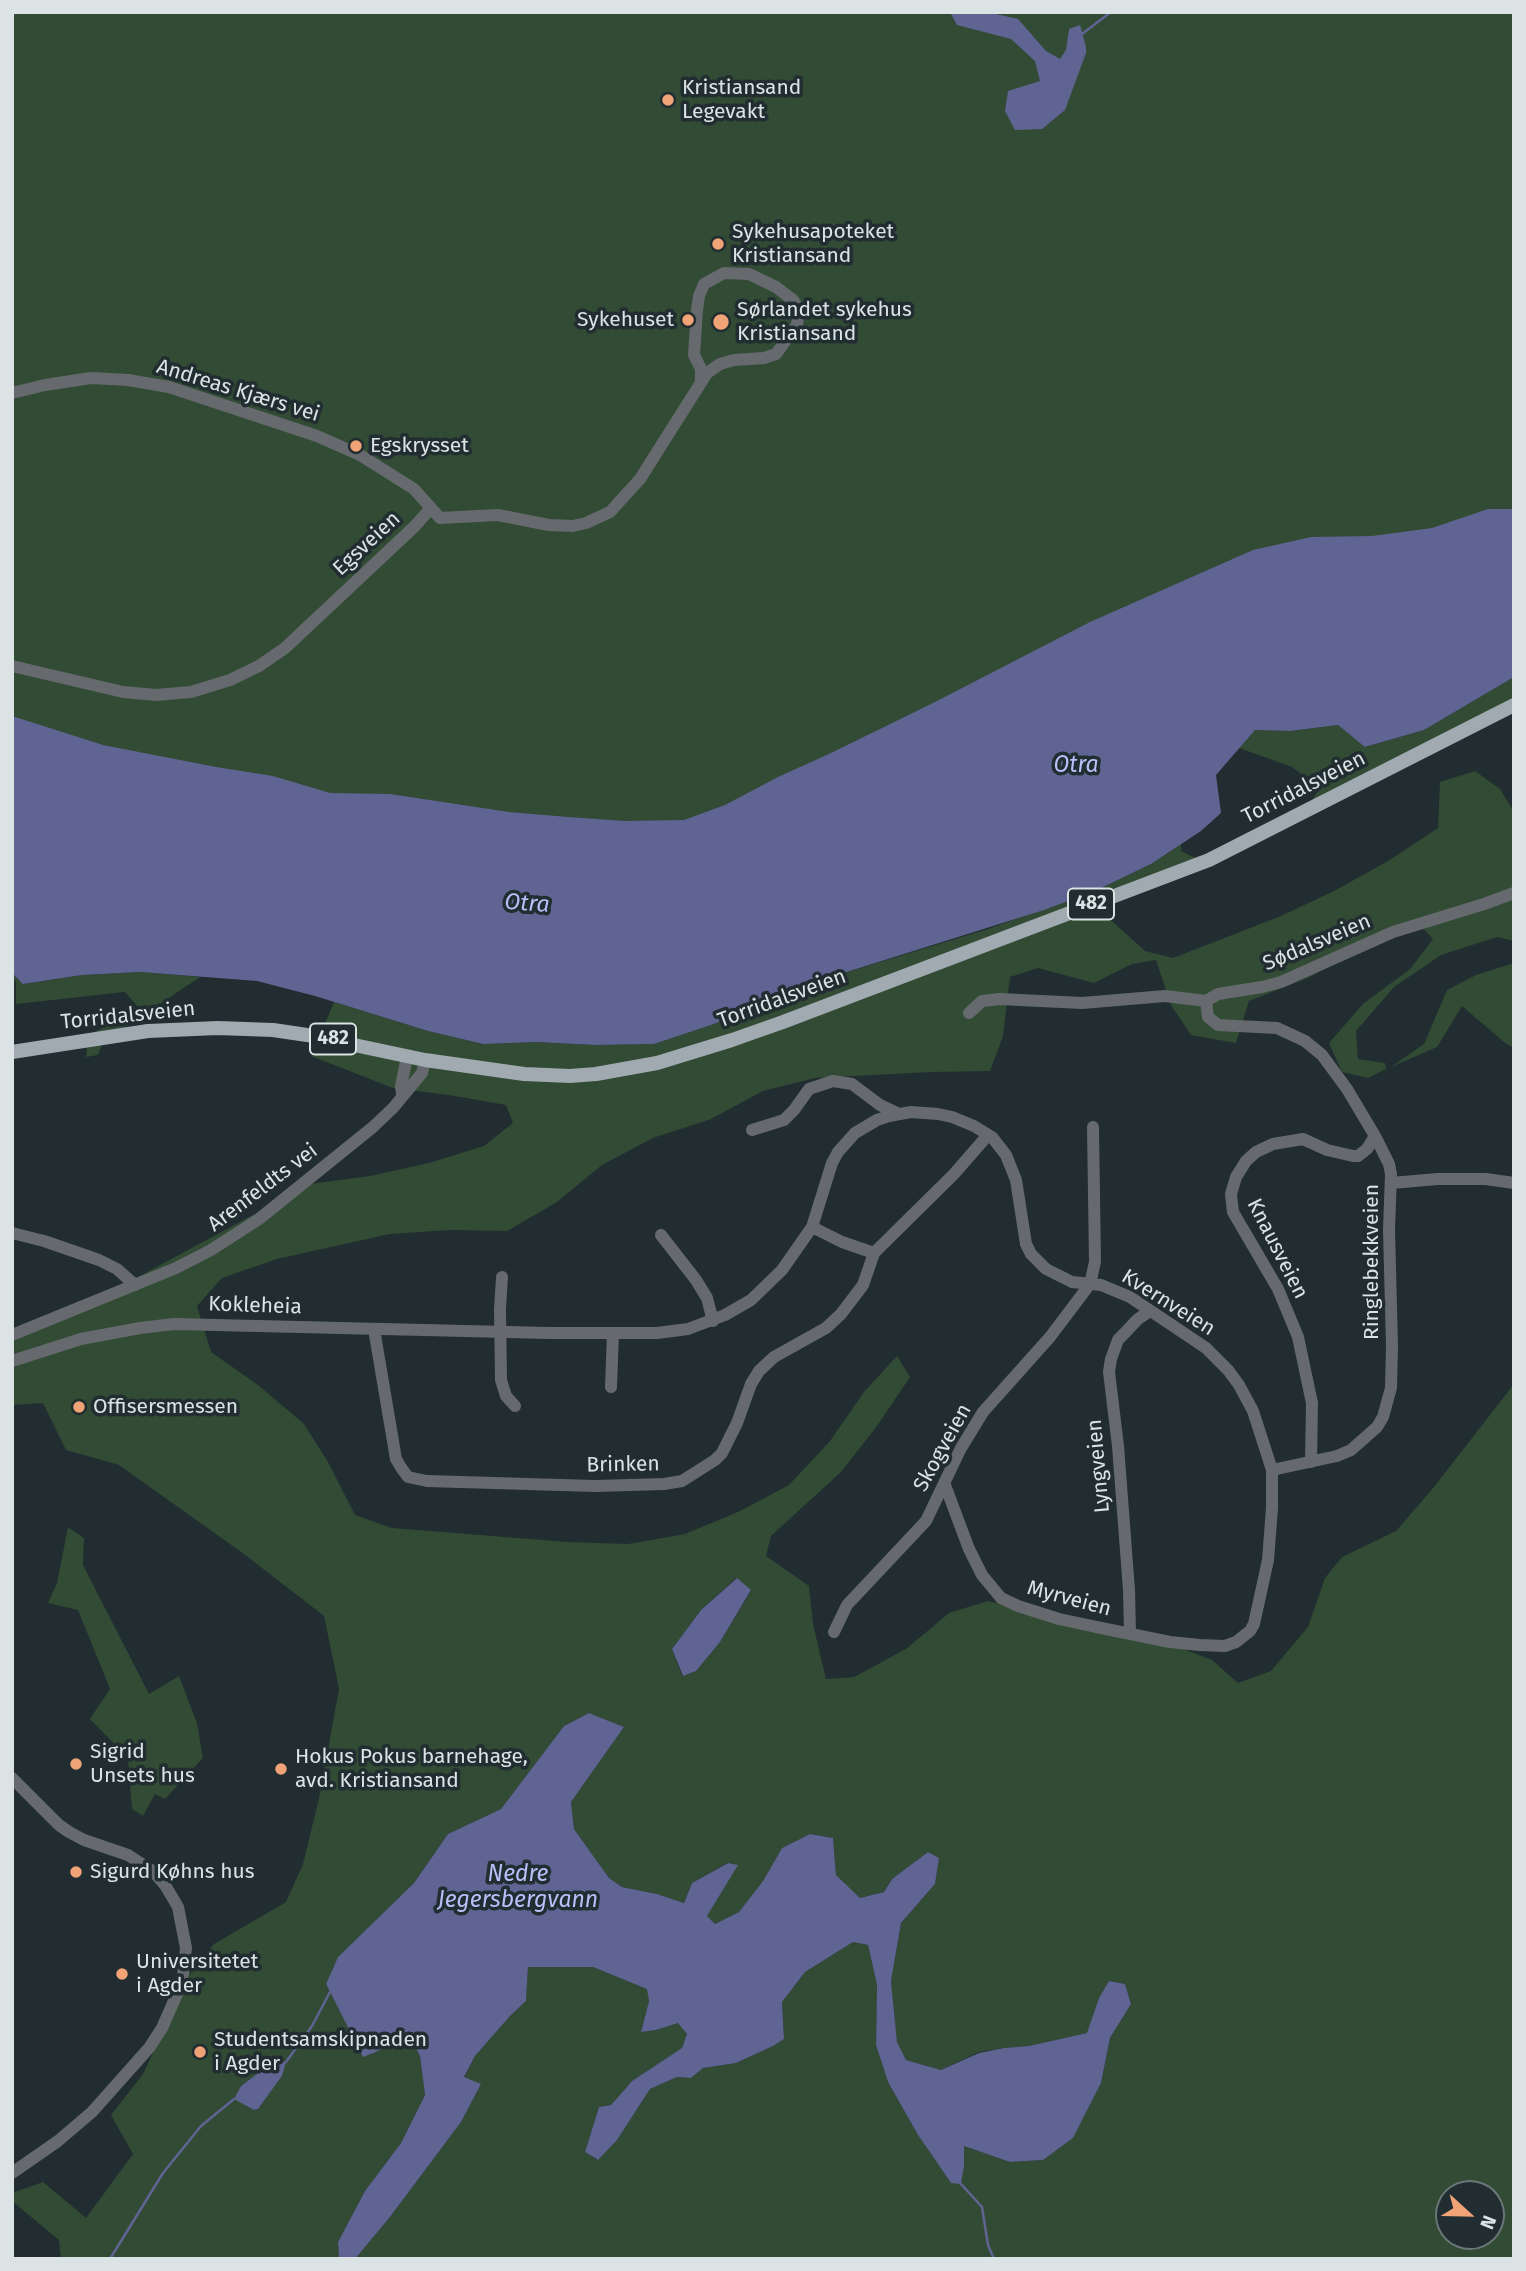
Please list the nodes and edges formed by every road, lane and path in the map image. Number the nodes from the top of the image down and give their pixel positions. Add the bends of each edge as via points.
1 (701, 382) junction
2 (12, 393) edge
3 (430, 509) junction
4 (12, 666) edge
5 (1514, 705) edge
6 (1514, 893) edge
7 (1206, 1001) junction
8 (970, 1013) dead end
9 (12, 1052) edge
10 (407, 1057) junction
11 (425, 1060) junction
12 (402, 1094) junction
13 (899, 1114) junction
14 (1093, 1127) dead end
15 (752, 1130) dead end
16 (988, 1135) junction
17 (1375, 1136) junction
18 (1391, 1183) junction
19 (1514, 1183) edge
20 (812, 1227) junction
21 (12, 1233) edge
22 (661, 1235) dead end
23 (874, 1252) junction
24 (502, 1277) dead end
25 (1090, 1284) junction
26 (135, 1285) junction
27 (1150, 1311) junction
28 (713, 1321) junction
29 (374, 1329) junction
30 (501, 1332) junction
31 (613, 1333) junction
32 (12, 1335) edge
33 (12, 1362) edge
34 (611, 1387) dead end
35 (515, 1406) dead end
36 (1311, 1462) junction
37 (1272, 1470) junction
38 (945, 1485) junction
39 (834, 1632) dead end
40 (1130, 1633) junction
41 (12, 1778) edge
42 (12, 2173) edge

1 - 1 street, Egsveien via 720,364 776,354 797,325 799,309 793,300 749,274 724,272 704,284 696,310 694,355
1 - 3 street, Egsveien via 640,479 600,517 559,526 498,515 445,519
2 - 3 street, Andreas Kjærs vei via 91,378 169,387 342,446 404,482
3 - 4 street, Egsveien via 285,648 230,680 191,692 156,695 123,692
5 - 11 main road, Torridalsveien / 482 via 1209,860 732,1040 657,1063 570,1076 495,1072
6 - 7 street, Sødalsveien via 1393,932 1289,979 1218,994
7 - 8 street, Sødalsveien via 1165,996 1082,1003 1000,999 982,1000
7 - 17 street, Ringlebekkveien via 1208,1017 1218,1025 1277,1028 1314,1048 1327,1060
9 - 10 main road, Torridalsveien / 482 via 196,1028 273,1030
10 - 11 main road, Torridalsveien / 482
10 - 12 street
11 - 12 street, Arenfeldts vei via 422,1073
12 - 26 street, Arenfeldts vei via 373,1126 259,1219 211,1250
13 - 15 street, Kokleheia via 852,1084 833,1081 809,1089 784,1120
13 - 16 street, Kokleheia via 952,1117
13 - 20 street, Kokleheia via 865,1126 838,1152
14 - 25 street, Kvernveien via 1095,1262
16 - 23 street, Brinken
16 - 25 street, Kokleheia via 1013,1168 1023,1233 1031,1254 1063,1279
17 - 18 street, Ringlebekkveien via 1389,1164
17 - 36 street, Knausveien via 1358,1156 1303,1139 1273,1144 1246,1161 1231,1194 1233,1212 1278,1289 1298,1337 1312,1403
18 - 19 street via 1438,1179
18 - 36 street, Ringlebekkveien via 1388,1405 1377,1427 1351,1450
20 - 23 street
20 - 28 street, Kokleheia via 761,1291
21 - 26 street via 99,1260
22 - 28 street via 707,1298
23 - 29 street, Brinken via 863,1285 841,1314 759,1371 732,1435 715,1460 673,1483 558,1485 408,1477 397,1459
24 - 30 street
25 - 27 street, Kvernveien via 1121,1292
25 - 38 street, Skogveien via 983,1412
26 - 32 street, Arenfeldts vei
27 - 37 street, Kvernveien via 1191,1336 1228,1370 1248,1399
27 - 40 street, Lyngveien via 1118,1340 1109,1372
28 - 31 street, Kokleheia via 677,1331
29 - 30 street, Kokleheia
29 - 33 street, Kokleheia via 174,1324 81,1339
30 - 31 street, Kokleheia
30 - 35 street via 501,1380
31 - 34 street
36 - 37 street, Ringlebekkveien
37 - 40 street, Kvernveien via 1268,1560 1258,1615 1250,1631 1226,1646 1170,1642
38 - 39 street, Skogveien via 926,1521 847,1605
38 - 40 street, Myrveien via 974,1558 1001,1598 1051,1616
41 - 42 street via 69,1832 128,1855 154,1872 178,1907 186,1948 177,1994 149,2048 92,2112

